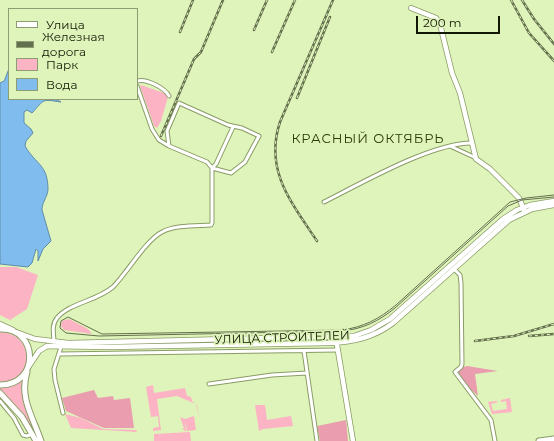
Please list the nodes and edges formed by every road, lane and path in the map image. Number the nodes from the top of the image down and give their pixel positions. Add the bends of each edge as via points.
1 (411, 8) dead end
2 (138, 81) edge
3 (138, 89) edge
4 (169, 96) dead end
5 (233, 126) junction
6 (472, 143) junction
7 (169, 146) junction
8 (450, 146) junction
9 (476, 158) junction
10 (212, 168) junction
11 (554, 201) edge
12 (324, 202) dead end
13 (554, 205) edge
14 (524, 209) junction
15 (454, 269) junction
16 (0, 324) edge
17 (0, 329) edge
18 (14, 331) junction
19 (336, 340) junction
20 (54, 342) junction
21 (61, 347) junction
22 (339, 350) junction
23 (304, 351) junction
24 (60, 354) junction
25 (29, 367) junction
26 (307, 372) junction
27 (209, 384) dead end
28 (0, 385) edge
29 (0, 393) edge
30 (0, 401) edge
31 (63, 413) dead end
32 (32, 434) junction
33 (554, 439) edge
34 (36, 441) edge
35 (41, 441) edge
36 (317, 441) edge
37 (353, 441) edge
38 (495, 441) edge
39 (539, 441) edge

1 - 6 main road via 436,18 440,24
2 - 4 street via 142,80 163,89
3 - 7 street via 154,132 159,140
5 - 7 street via 179,103 168,131
5 - 10 street
5 - 10 street via 259,136 245,162 230,173
6 - 8 street
6 - 9 main road
7 - 10 street via 207,162
8 - 9 street
8 - 12 street via 398,166
9 - 14 main road via 519,198
10 - 20 street via 213,217 210,225 169,230 158,234 112,287 57,317 54,324
11 - 14 main road, УЛИЦА СТРОИТЕЛЕЙ via 538,203
13 - 14 main road, УЛИЦА СТРОИТЕЛЕЙ
14 - 15 main road, УЛИЦА СТРОИТЕЛЕЙ
14 - 19 main road, УЛИЦА СТРОИТЕЛЕЙ via 503,219 385,322 363,334
15 - 19 main road, УЛИЦА СТРОИТЕЛЕЙ via 387,327 364,338
15 - 38 street via 461,280 462,364 455,372 491,420
16 - 18 main road, УЛИЦА СТРОИТЕЛЕЙ
17 - 18 main road
18 - 20 main road, УЛИЦА СТРОИТЕЛЕЙ via 35,339
18 - 25 main road via 28,346
19 - 20 main road, УЛИЦА СТРОИТЕЛЕЙ
19 - 21 main road, УЛИЦА СТРОИТЕЛЕЙ
19 - 22 main road
21 - 24 street
21 - 25 main road, УЛИЦА СТРОИТЕЛЕЙ via 43,348
22 - 23 street
22 - 37 main road
23 - 24 street
23 - 26 street
24 - 31 street via 54,369
25 - 28 main road via 17,381
25 - 35 main road via 24,395
26 - 27 street
26 - 36 street
29 - 32 main road via 20,413
30 - 32 street via 14,418 22,435
32 - 34 main road
33 - 39 main road

